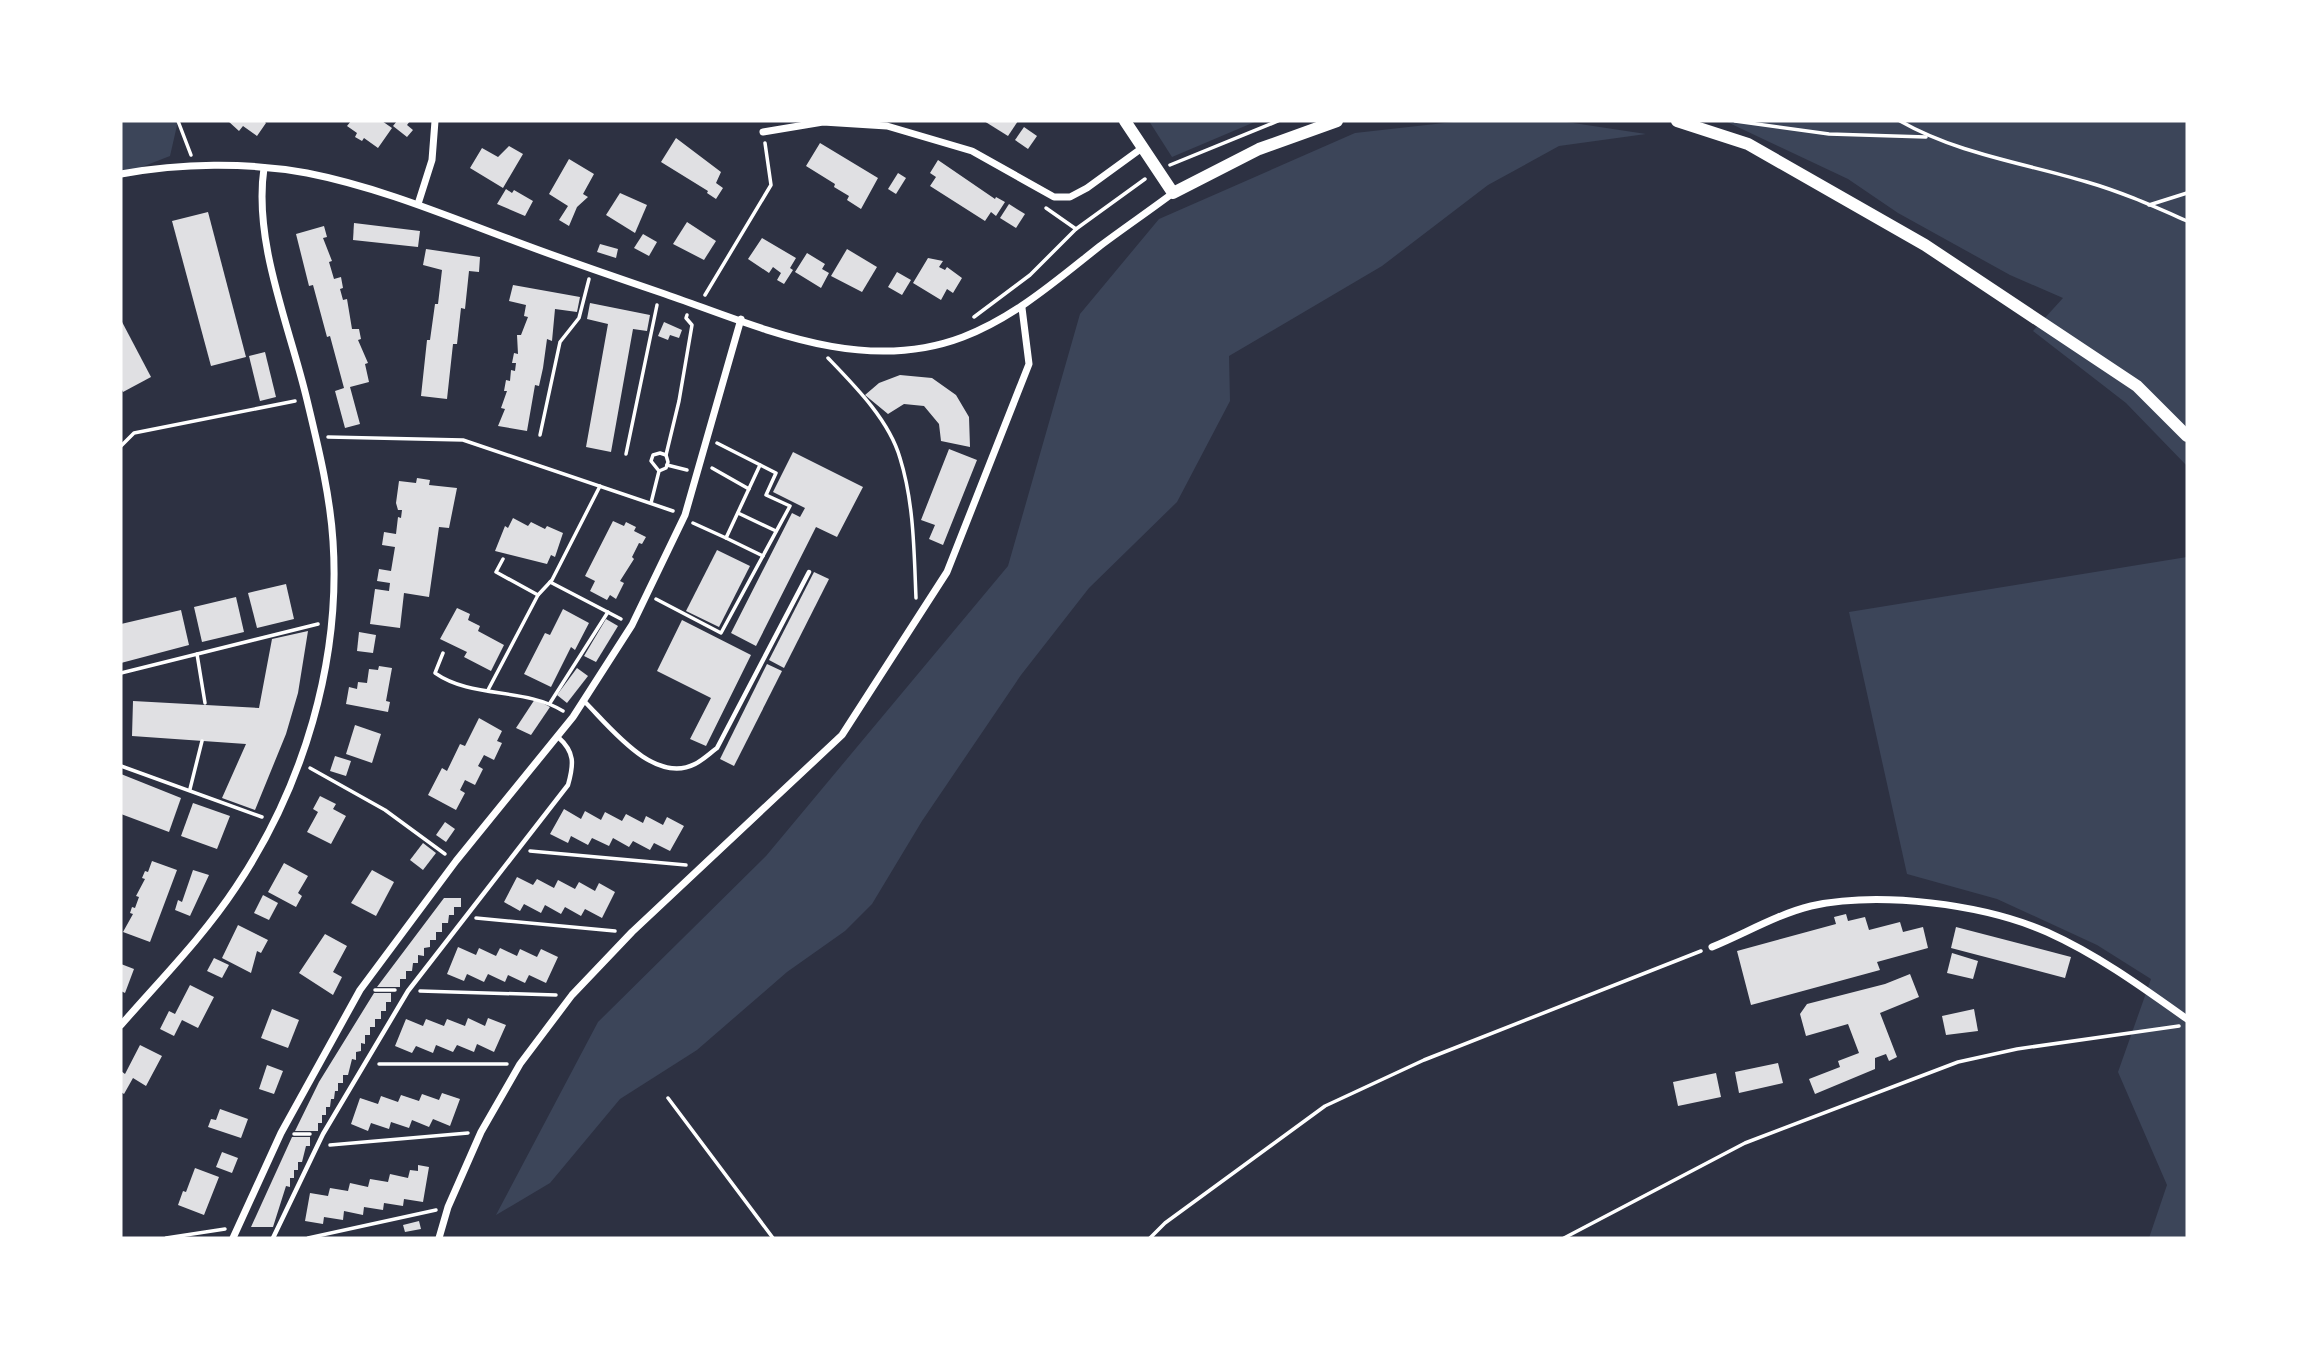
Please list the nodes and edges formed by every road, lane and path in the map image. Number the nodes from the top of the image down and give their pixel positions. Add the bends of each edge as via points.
1 (178, 121) edge
2 (435, 121) edge
3 (1125, 121) edge
4 (1278, 121) edge
5 (1337, 121) edge
6 (1677, 121) edge
7 (1735, 121) edge
8 (1900, 121) edge
9 (763, 132) joint
10 (1929, 137) junction
11 (1142, 148) junction
12 (193, 166) junction
13 (264, 168) junction
14 (1157, 170) junction
15 (121, 174) edge
16 (1044, 191) junction
17 (1173, 193) junction
18 (2187, 193) edge
19 (418, 204) junction
20 (2150, 205) junction
21 (2187, 221) edge
22 (1076, 229) junction
23 (591, 270) junction
24 (695, 304) junction
25 (1022, 308) junction
26 (741, 319) junction
27 (654, 320) dead end
28 (963, 337) junction
29 (814, 344) junction
30 (307, 399) junction
31 (540, 435) dead end
32 (2187, 436) edge
33 (315, 438) junction
34 (708, 438) junction
35 (121, 446) edge
36 (626, 454) dead end
37 (666, 455) junction
38 (702, 462) junction
39 (667, 465) junction
40 (760, 465) junction
41 (684, 470) dead end
42 (659, 471) junction
43 (600, 486) junction
44 (749, 489) junction
45 (652, 503) junction
46 (738, 513) junction
47 (684, 517) junction
48 (776, 531) junction
49 (726, 538) junction
50 (763, 556) junction
51 (503, 559) dead end
52 (809, 572) dead end
53 (550, 582) junction
54 (648, 594) junction
55 (538, 595) junction
56 (608, 612) junction
57 (917, 617) junction
58 (331, 621) junction
59 (632, 625) junction
60 (443, 653) dead end
61 (197, 654) junction
62 (121, 673) edge
63 (488, 690) junction
64 (584, 702) junction
65 (550, 703) junction
66 (205, 704) dead end
67 (573, 717) junction
68 (558, 737) junction
69 (202, 741) dead end
70 (300, 764) junction
71 (121, 766) edge
72 (190, 789) junction
73 (274, 821) junction
74 (517, 849) junction
75 (456, 861) junction
76 (704, 866) junction
77 (464, 917) junction
78 (632, 932) junction
79 (1712, 947) joint
80 (360, 990) junction
81 (408, 991) junction
82 (572, 995) junction
83 (2187, 1021) edge
84 (121, 1026) edge
85 (363, 1063) junction
86 (520, 1064) junction
87 (668, 1098) dead end
88 (481, 1132) junction
89 (281, 1133) junction
90 (323, 1135) junction
91 (317, 1146) junction
92 (449, 1207) junction
93 (237, 1227) junction
94 (166, 1238) edge
95 (233, 1238) edge
96 (273, 1238) edge
97 (309, 1238) edge
98 (439, 1238) edge
99 (773, 1238) edge
100 (1150, 1238) edge
101 (1565, 1238) edge

1 - 12 path
2 - 19 street via 430,169
3 - 11 street
4 - 14 path
5 - 17 street via 1259,149
6 - 32 street via 1748,144 1925,244 2137,386
7 - 10 path via 1829,134
8 - 10 path
9 - 16 street via 823,122 887,126 972,150
9 - 24 path via 771,185
10 - 20 path via 2021,167 2088,182
11 - 14 street
11 - 16 street via 1070,197 1054,197
12 - 13 street
12 - 15 street
13 - 19 street via 343,181
13 - 30 street via 261,220
14 - 17 street
14 - 22 path
16 - 22 path via 1037,202
17 - 25 street
18 - 20 path
19 - 23 street
20 - 21 path
22 - 28 path via 1030,275 968,321
23 - 24 street
23 - 31 path via 579,318 560,342
24 - 26 street
24 - 37 path via 686,318 692,325
25 - 28 street
25 - 57 street via 1028,364 947,572
26 - 29 street
26 - 34 street
27 - 36 path
28 - 29 street via 884,353
29 - 57 path via 878,416 900,456 912,520
30 - 33 street
30 - 35 path via 134,433
33 - 43 path via 463,440
33 - 58 street via 333,539
34 - 38 street
34 - 40 path
37 - 39 path
37 - 42 path via 653,455 651,461
38 - 44 path
38 - 47 street
39 - 41 path
39 - 42 path
40 - 44 path
40 - 48 path via 776,473 766,495 790,506
42 - 45 path
43 - 45 path
43 - 53 path
44 - 46 path
45 - 47 path
46 - 48 path
46 - 49 path
47 - 49 path
47 - 54 street
48 - 50 path
49 - 50 path
50 - 54 path via 721,633
51 - 55 path via 496,572
52 - 64 lane via 717,748 693,765 667,768 637,754
53 - 55 path
53 - 56 path
54 - 59 street
55 - 63 path
56 - 59 path
56 - 65 path
57 - 76 street via 842,735
58 - 61 path
58 - 70 street
59 - 64 street
60 - 63 path via 435,673 450,683
61 - 62 path
61 - 66 path
63 - 65 path
64 - 67 street
65 - 67 path
67 - 68 street
68 - 74 lane via 573,757 568,785
68 - 75 street
69 - 72 path
70 - 73 street
70 - 75 path via 385,810
71 - 72 path
72 - 73 path
73 - 84 street via 212,920
74 - 76 path
74 - 77 lane
75 - 80 street
76 - 78 street
77 - 78 path
77 - 81 lane
78 - 82 street
79 - 83 street via 1810,906 1884,899 1941,904 2045,931 2122,973
79 - 100 path via 1424,1060 1325,1107
80 - 81 path
80 - 89 street
81 - 82 path
81 - 85 lane
82 - 86 street
83 - 101 path via 2177,1027 2017,1049 1958,1062 1745,1143
85 - 86 path
85 - 90 lane
86 - 88 street
87 - 99 path
88 - 91 path
88 - 92 street
89 - 90 path
89 - 93 street
90 - 91 lane
91 - 96 lane
92 - 97 path
92 - 98 street
93 - 94 path
93 - 95 street

